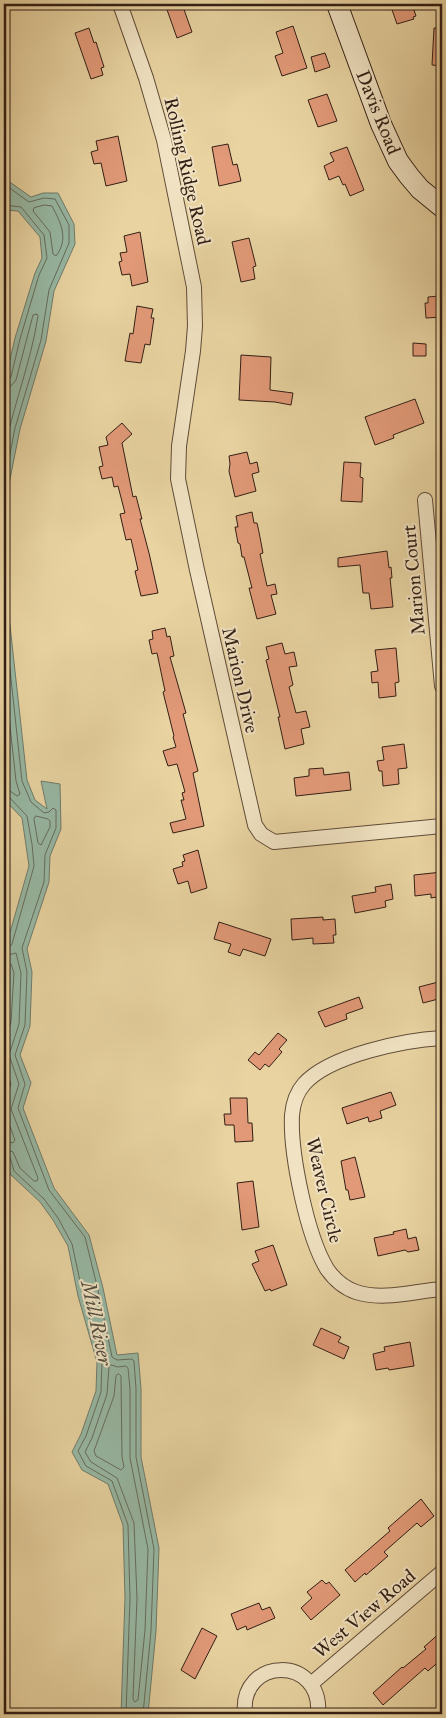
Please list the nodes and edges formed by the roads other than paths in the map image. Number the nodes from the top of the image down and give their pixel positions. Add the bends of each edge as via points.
1 (120, 4) edge
2 (337, 4) edge
3 (442, 207) edge
4 (193, 350) joint
5 (424, 500) dead end
6 (442, 686) edge
7 (442, 826) edge
8 (442, 1038) edge
9 (442, 1289) edge
10 (442, 1572) edge
11 (311, 1684) junction
12 (245, 1714) edge
13 (318, 1714) edge

1 - 4 street, Rolling Ridge Road via 164,140 190,266 195,305
2 - 3 main road, Davis Road via 398,160 420,189
4 - 7 street, Marion Drive via 179,446 178,479 255,825 261,834 274,842
5 - 6 street, Marion Court
8 - 9 street, Weaver Circle via 393,1045 318,1072 304,1084 295,1099 292,1114 299,1179 315,1241 328,1270 340,1284 375,1296
10 - 11 street, West View Road
11 - 12 street, West View Road via 292,1671 270,1671 260,1676 246,1694
11 - 13 street, West View Road via 319,1703

